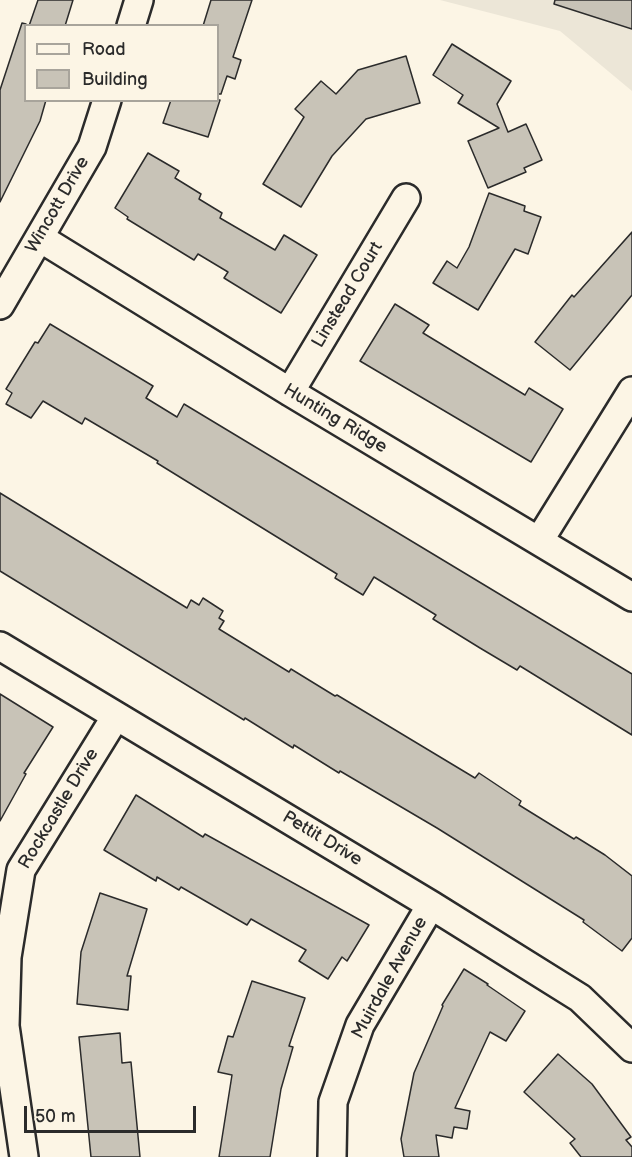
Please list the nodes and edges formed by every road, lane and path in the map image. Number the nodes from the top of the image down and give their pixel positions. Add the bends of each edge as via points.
1 (139, 0) edge
2 (132, 24) edge
3 (106, 102) edge
4 (405, 198) dead end
5 (40, 238) junction
6 (0, 305) edge
7 (632, 390) edge
8 (290, 392) junction
9 (539, 541) junction
10 (632, 597) edge
11 (0, 646) edge
12 (116, 716) junction
13 (431, 905) junction
14 (632, 1048) edge
15 (24, 1157) edge
16 (332, 1157) edge

1 - 2 street
3 - 5 street, Wincott Drive via 92,147
4 - 8 street, Linstead Court
5 - 6 street, Wincott Drive
5 - 8 street, Hunting Ridge
7 - 9 street
8 - 9 street, Hunting Ridge
9 - 10 street, Hunting Ridge
11 - 12 street, Pettit Drive
12 - 13 street, Pettit Drive
12 - 15 street, Rockcastle Drive via 21,870 7,957 5,1026
13 - 14 street, Pettit Drive via 579,998
13 - 16 street, Muirdale Avenue via 360,1025 333,1102

